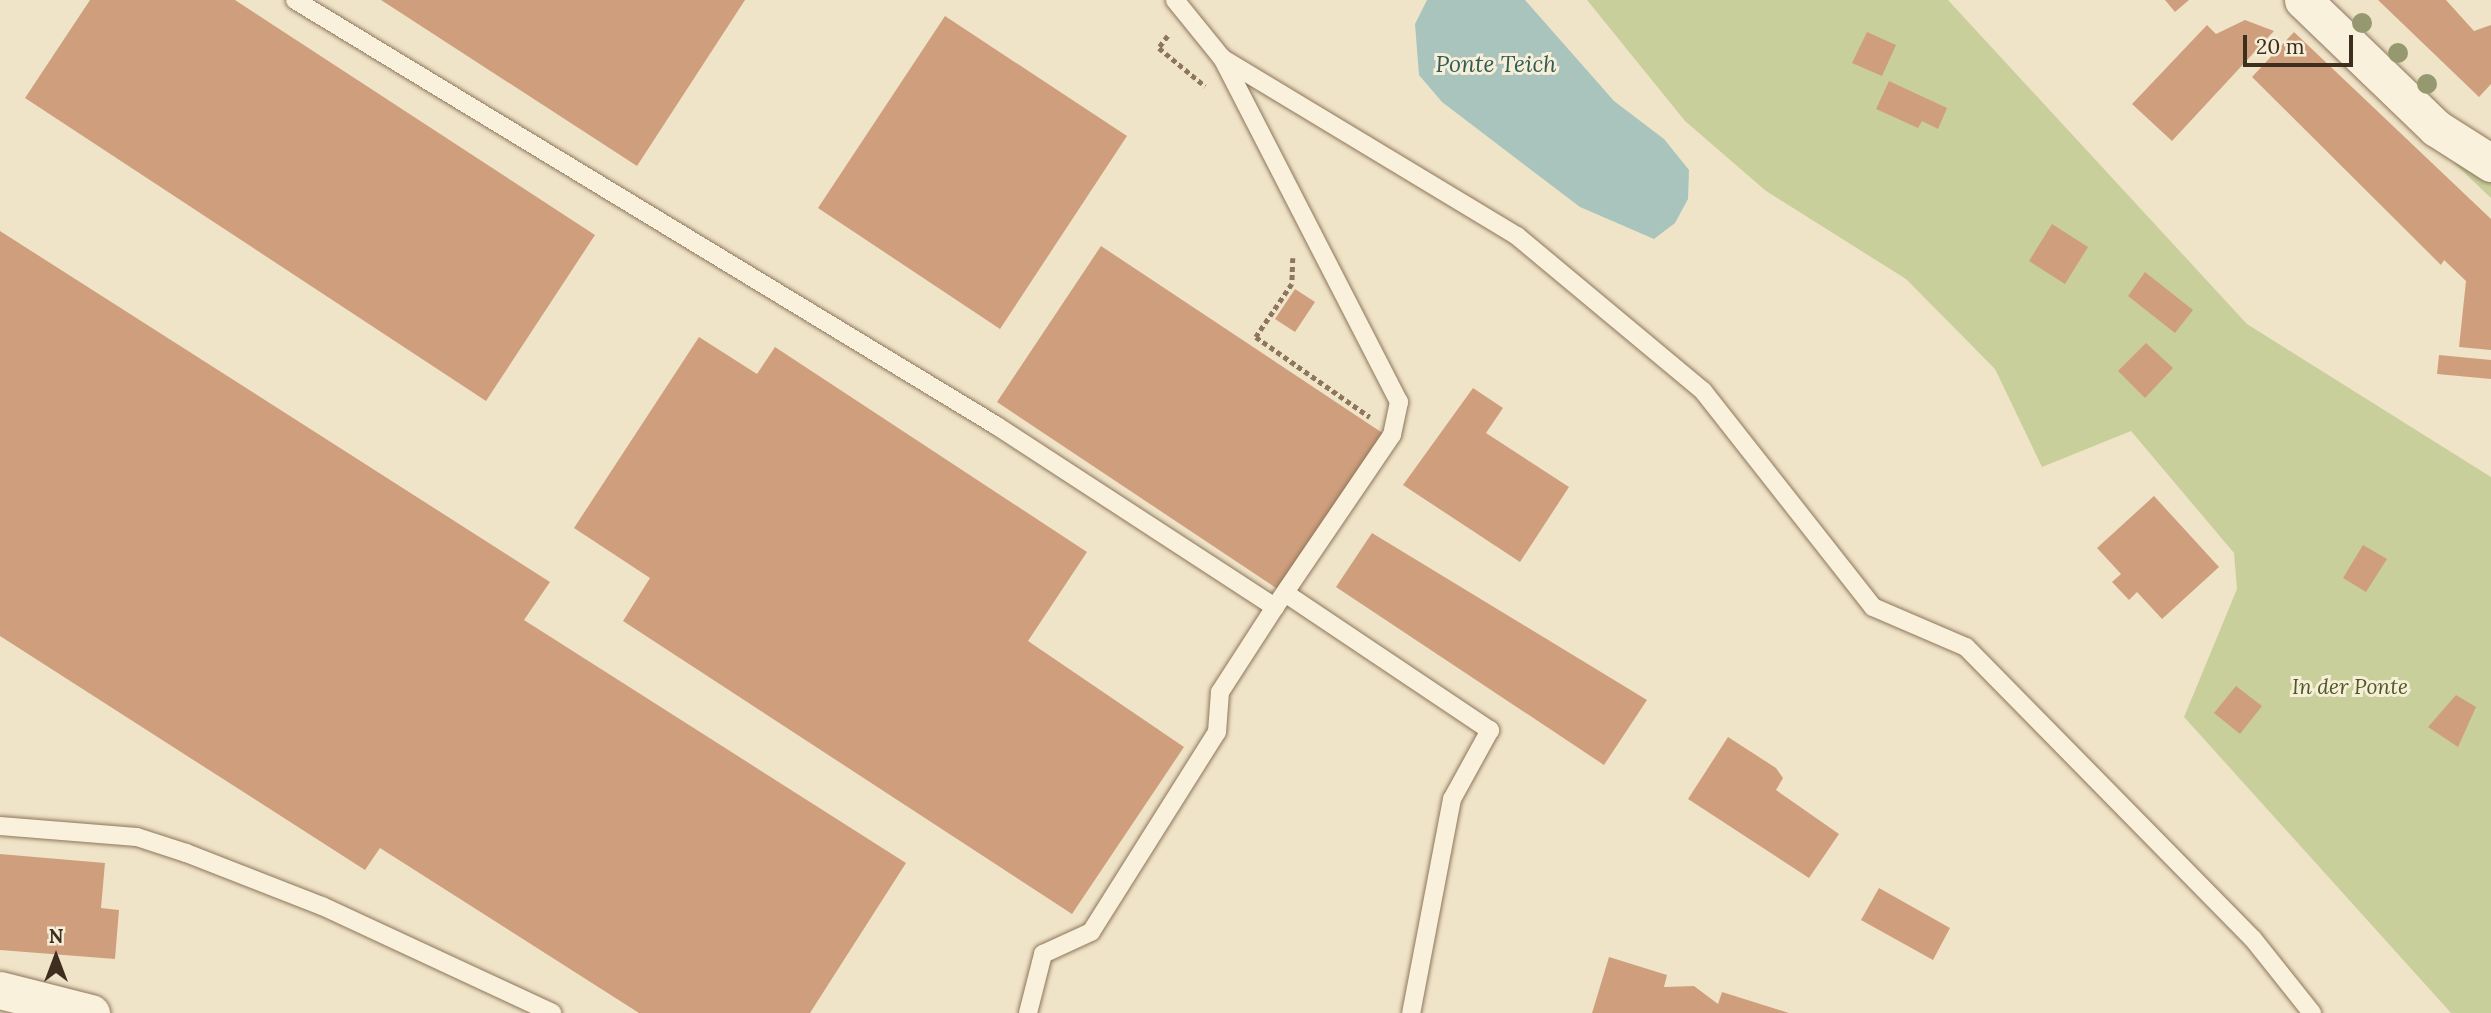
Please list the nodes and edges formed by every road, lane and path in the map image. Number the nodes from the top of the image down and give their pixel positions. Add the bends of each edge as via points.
1 (295, 0) edge
2 (2302, 0) edge
3 (1180, 6) edge
4 (1222, 58) junction
5 (1209, 90) dead end
6 (2491, 163) edge
7 (1293, 243) dead end
8 (1396, 418) junction
9 (1280, 600) junction
10 (0, 826) edge
11 (0, 990) edge
12 (83, 1011) edge
13 (552, 1013) edge
14 (1028, 1013) edge
15 (1412, 1013) edge
16 (2312, 1013) edge

1 - 9 lane
2 - 6 street via 2436,128
3 - 4 lane
3 - 5 path via 1159,48
4 - 8 lane via 1399,402
4 - 16 lane via 1517,236 1703,391 1873,607 1966,647 2253,939
7 - 8 path via 1292,284 1256,337 1376,421
8 - 9 lane via 1392,435
9 - 14 lane via 1220,692 1217,732 1091,932 1044,954
9 - 15 lane via 1490,730 1452,799
10 - 13 lane via 137,837 186,853 322,906
11 - 12 street

